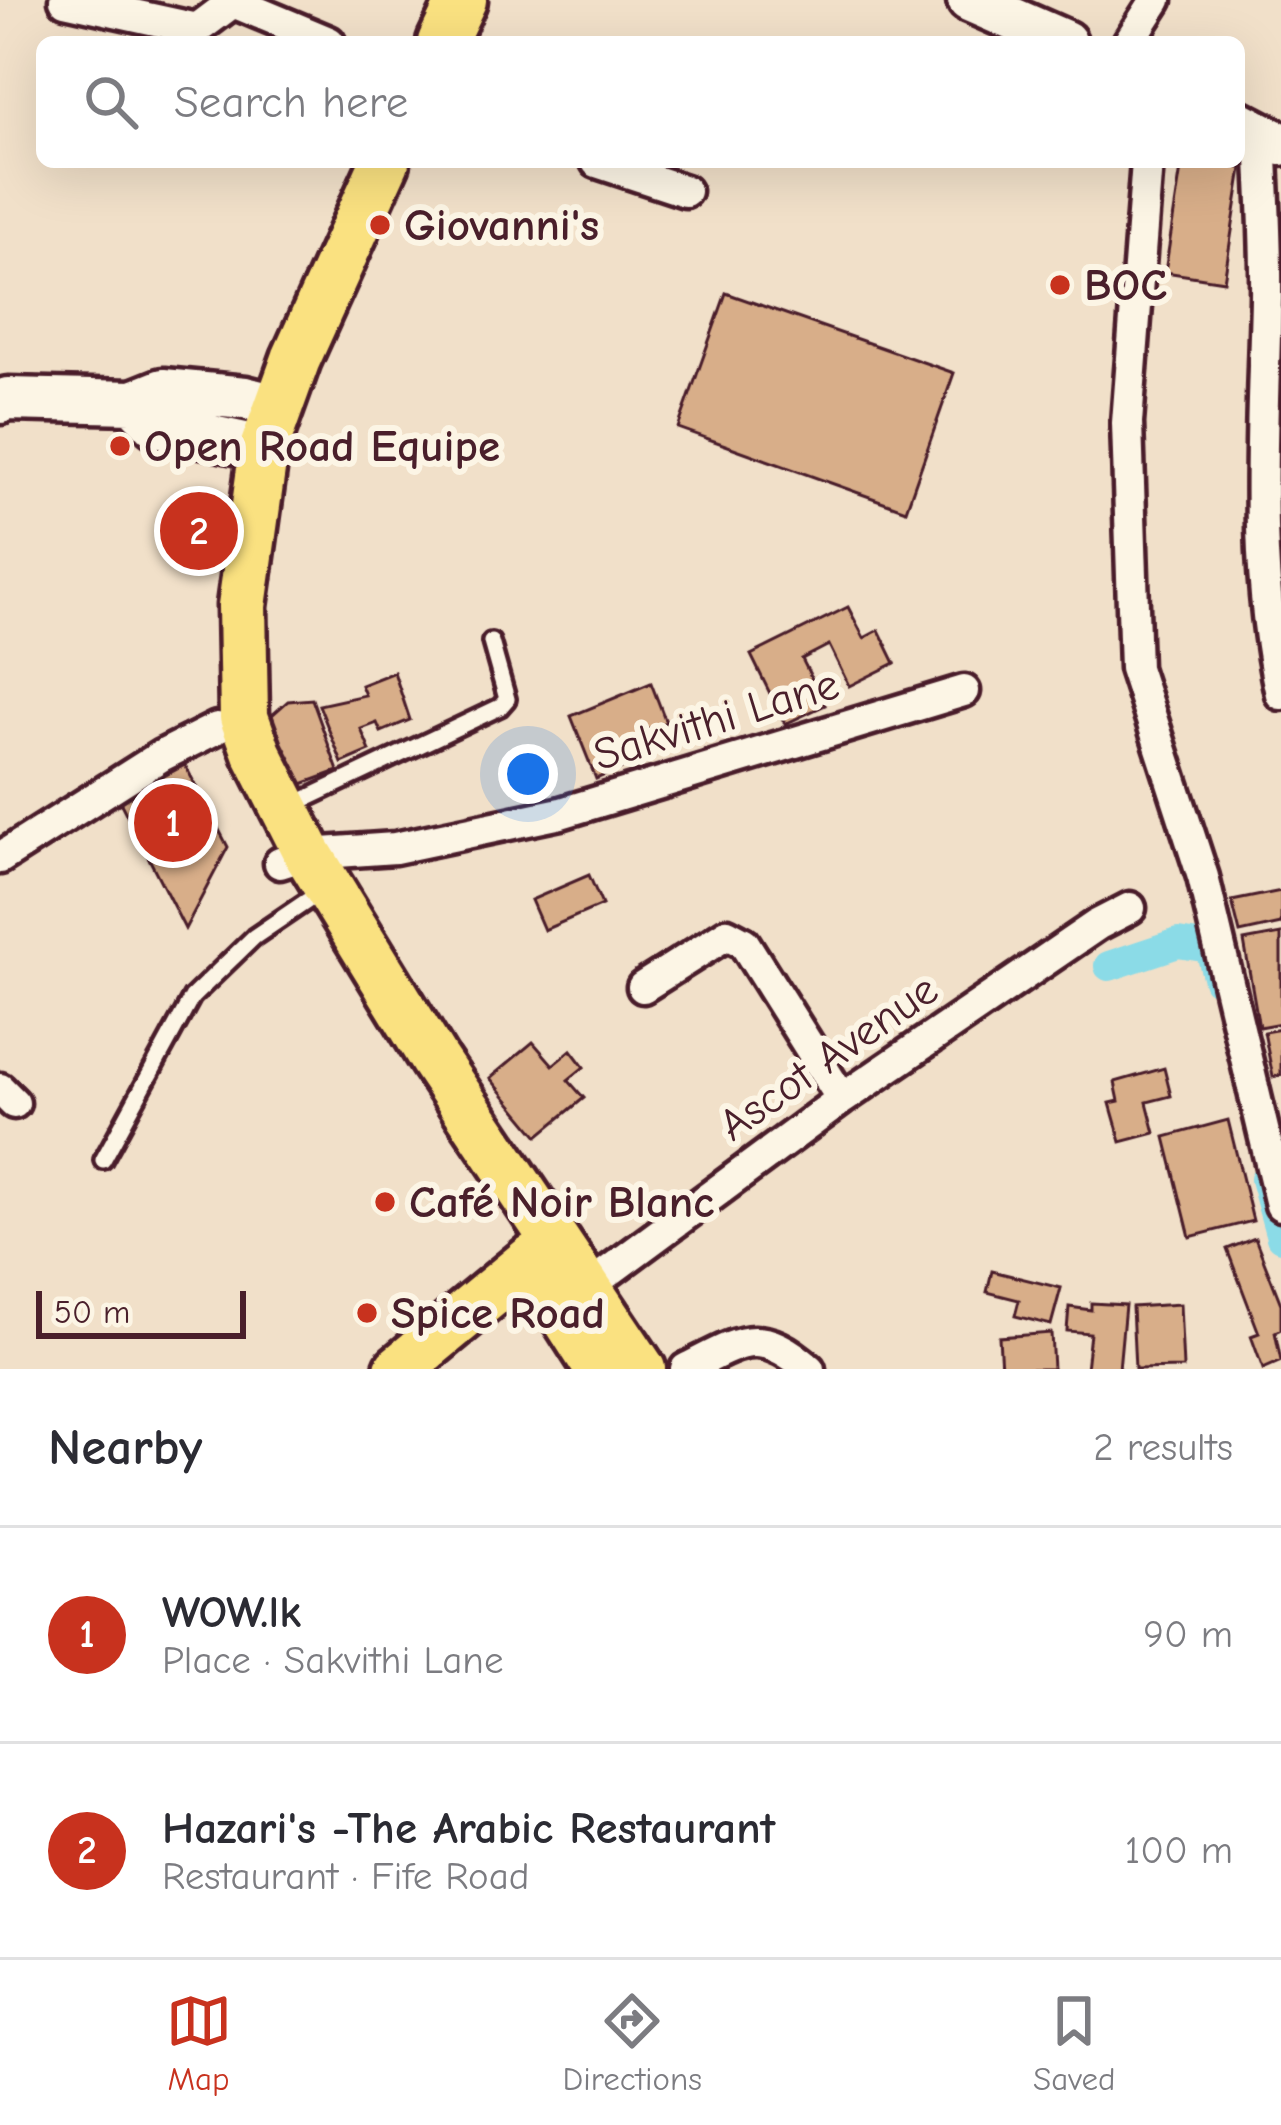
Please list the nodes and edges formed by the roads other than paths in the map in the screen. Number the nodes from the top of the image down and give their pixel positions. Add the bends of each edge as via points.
1 (65, 0) edge
2 (427, 0) edge
3 (462, 0) edge
4 (969, 0) edge
5 (1156, 0) edge
6 (315, 36) edge
7 (411, 36) edge
8 (445, 36) edge
9 (1051, 36) edge
10 (1134, 36) edge
11 (1266, 130) edge
12 (353, 168) edge
13 (382, 168) edge
14 (615, 168) edge
15 (1148, 168) edge
16 (685, 191) dead end
17 (3, 397) edge
18 (255, 424) junction
19 (491, 642) dead end
20 (964, 691) dead end
21 (1281, 694) edge
22 (217, 728) junction
23 (284, 808) junction
24 (0, 858) edge
25 (298, 872) junction
26 (1130, 908) dead end
27 (643, 987) dead end
28 (842, 1099) junction
29 (103, 1160) dead end
30 (1281, 1205) edge
31 (544, 1252) junction
32 (585, 1289) junction
33 (399, 1369) edge
34 (598, 1369) edge
35 (641, 1369) edge
36 (686, 1369) edge
37 (809, 1369) edge

1 - 6 street via 197,28 233,2
2 - 7 main road
3 - 8 main road
4 - 9 main road
5 - 10 street
11 - 21 street via 1260,489
12 - 18 main road
13 - 18 main road
14 - 16 street
15 - 30 street via 1127,423 1135,668 1203,878
17 - 18 main road via 133,402 155,425
18 - 22 main road via 209,604
18 - 23 main road via 242,606 244,717
19 - 23 lane via 507,699 500,706
20 - 25 street, Sakvithi Lane via 561,813
22 - 24 street
22 - 25 main road via 245,799
23 - 25 main road
25 - 29 lane via 254,938 192,997
25 - 31 main road via 434,1060
26 - 28 street, Ascot Avenue
27 - 28 street via 728,934 744,943
28 - 32 street, Ascot Avenue
31 - 32 main road
31 - 33 main road
31 - 34 main road
32 - 35 main road
36 - 37 street via 754,1341 783,1346

